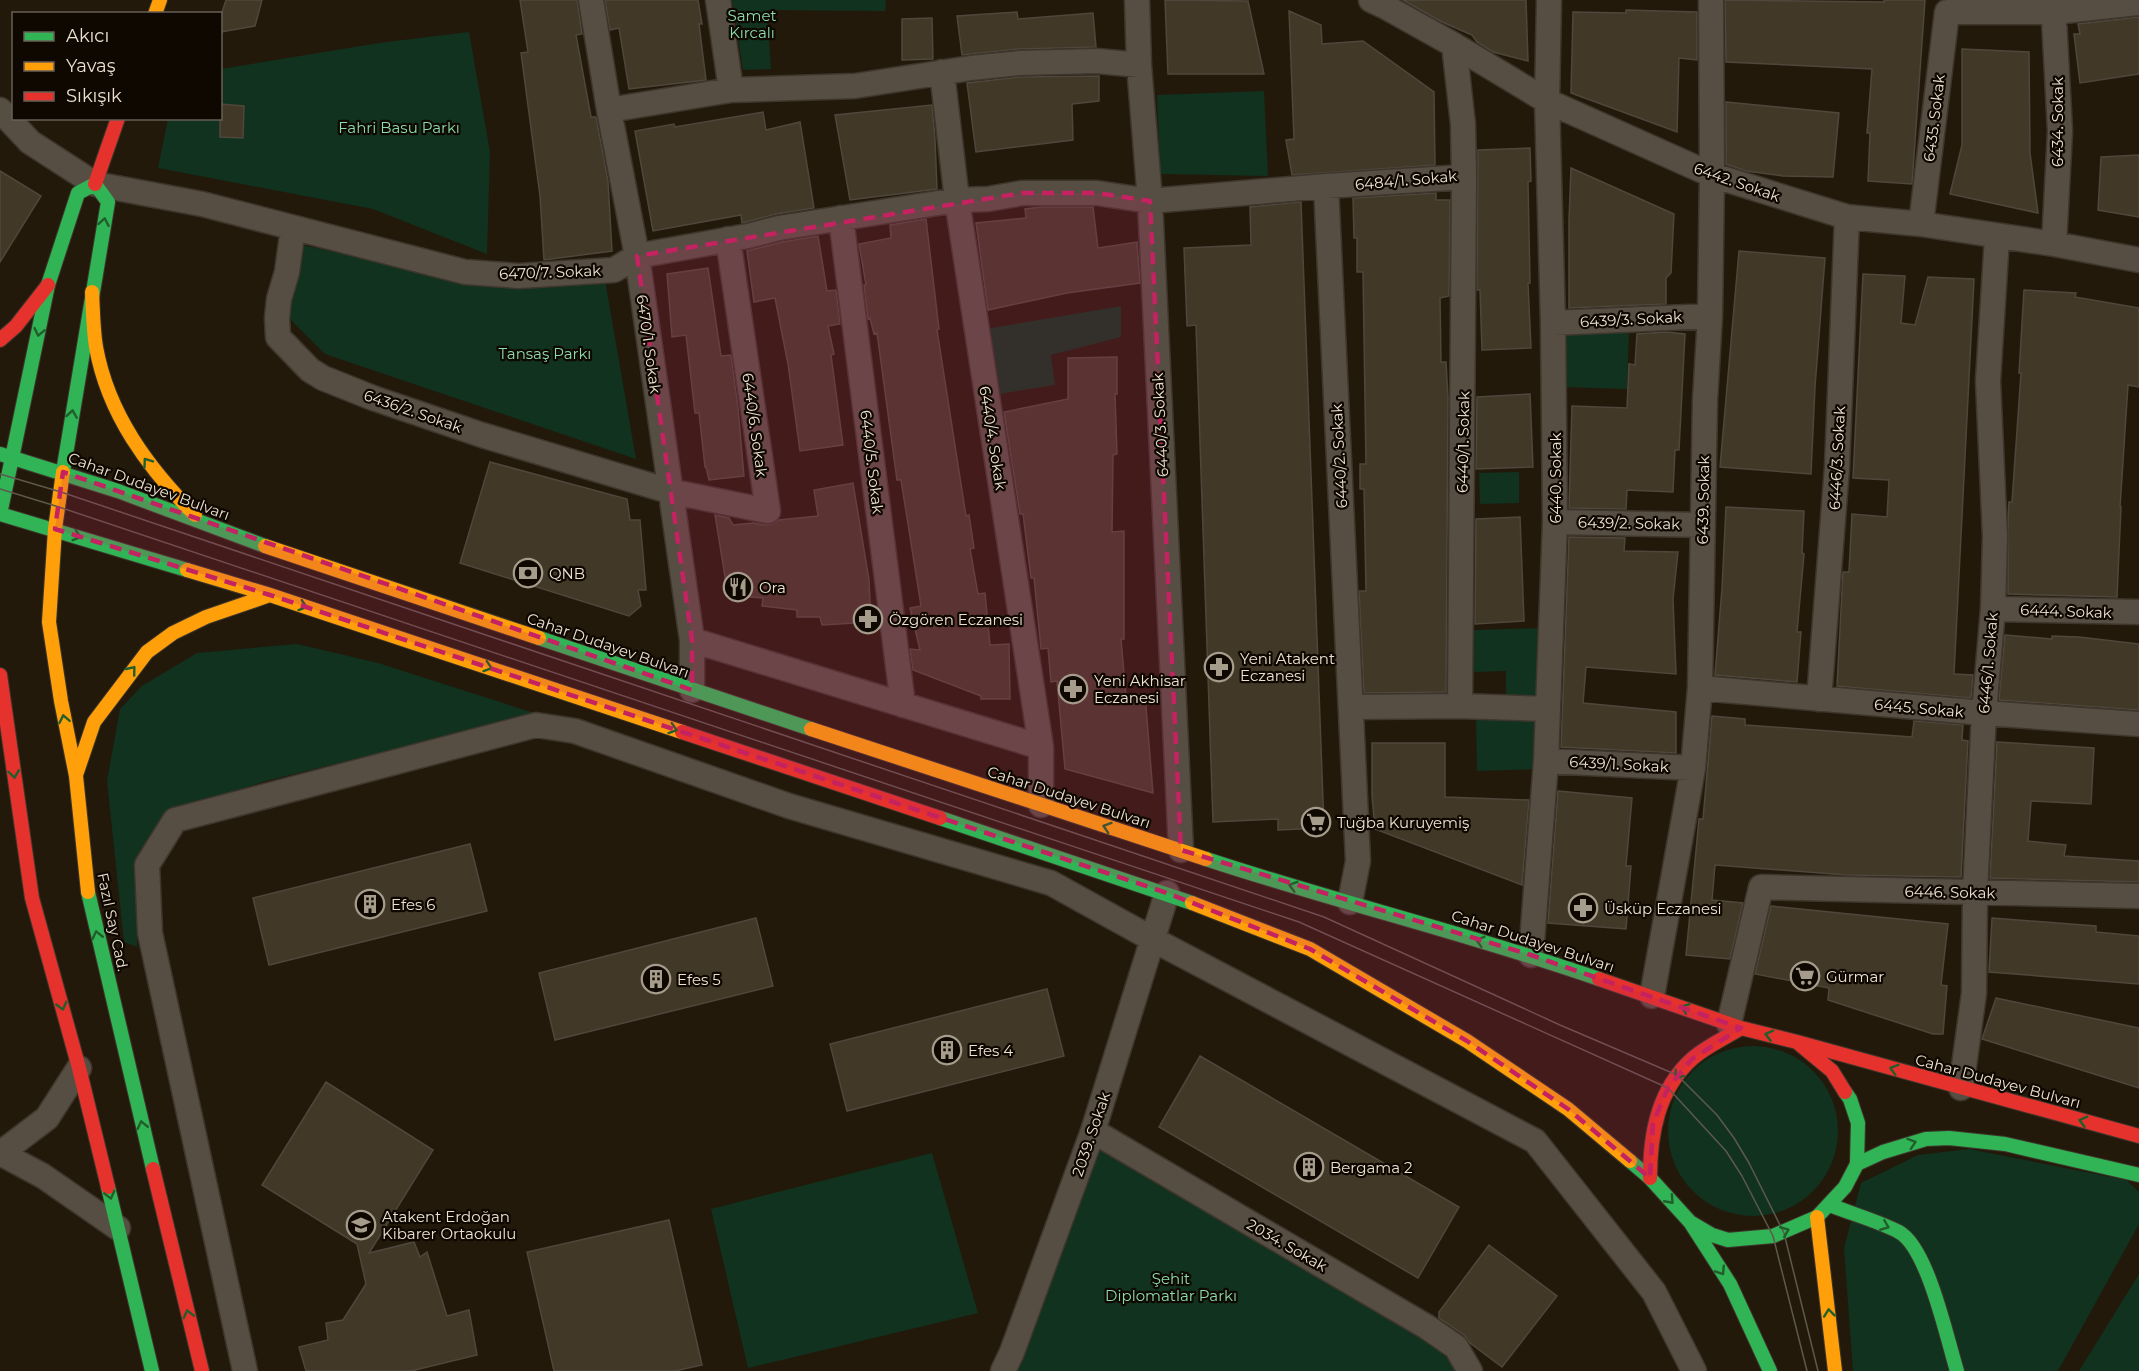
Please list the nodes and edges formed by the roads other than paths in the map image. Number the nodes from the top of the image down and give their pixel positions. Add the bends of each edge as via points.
1 (591, 0) edge
2 (718, 0) edge
3 (1137, 0) edge
4 (1549, 0) edge
5 (1711, 0) edge
6 (1381, 2) edge
7 (2139, 3) edge
8 (2054, 6) edge
9 (1454, 45) junction
10 (1139, 65) junction
11 (942, 72) junction
12 (731, 90) junction
13 (1547, 101) junction
14 (0, 110) edge
15 (609, 110) junction
16 (117, 120) edge
17 (1712, 175) junction
18 (1464, 177) junction
19 (95, 184) junction
20 (1326, 186) junction
21 (957, 201) junction
22 (1150, 201) junction
23 (1847, 217) junction
24 (841, 219) junction
25 (1921, 224) junction
26 (293, 228) junction
27 (1997, 237) junction
28 (728, 239) junction
29 (2054, 244) junction
30 (637, 256) junction
31 (2139, 260) edge
32 (48, 285) junction
33 (92, 292) junction
34 (1710, 316) junction
35 (1553, 323) junction
36 (0, 340) edge
37 (6, 456) edge
38 (63, 472) junction
39 (669, 492) junction
40 (0, 514) edge
41 (201, 521) junction
42 (1555, 522) junction
43 (1703, 525) junction
44 (56, 529) junction
45 (270, 595) junction
46 (1993, 609) junction
47 (2139, 613) edge
48 (692, 640) junction
49 (0, 675) edge
50 (1700, 688) junction
51 (692, 690) junction
52 (1819, 699) junction
53 (903, 705) junction
54 (1460, 706) junction
55 (1350, 707) junction
56 (1548, 709) junction
57 (1984, 713) junction
58 (2139, 724) edge
59 (1041, 747) junction
60 (1546, 761) junction
61 (1693, 768) junction
62 (0, 770) edge
63 (76, 776) junction
64 (1041, 805) junction
65 (1181, 850) junction
66 (28, 868) junction
67 (1974, 892) junction
68 (1167, 893) junction
69 (2139, 896) edge
70 (1350, 902) junction
71 (1154, 940) junction
72 (1531, 956) junction
73 (1652, 996) junction
74 (1735, 1026) junction
75 (1797, 1042) junction
76 (80, 1068) junction
77 (1961, 1088) junction
78 (1093, 1131) junction
79 (2139, 1136) edge
80 (0, 1153) edge
81 (1857, 1164) junction
82 (2139, 1175) edge
83 (1650, 1178) junction
84 (1830, 1205) junction
85 (1817, 1216) junction
86 (1689, 1222) junction
87 (118, 1228) junction
88 (1467, 1368) edge
89 (152, 1371) edge
90 (202, 1371) edge
91 (245, 1371) edge
92 (1003, 1371) edge
93 (1694, 1371) edge
94 (1770, 1371) edge
95 (1835, 1371) edge
96 (1957, 1371) edge

1 - 15 street, 6470/1. Sokak
2 - 12 street
3 - 10 street, 6440/3. Sokak
4 - 13 street, 6440. Sokak
5 - 17 street, 6439. Sokak
6 - 9 street, 6442. Sokak
7 - 8 street
8 - 25 street, 6435. Sokak via 1947,12
8 - 29 street, 6434. Sokak via 2060,130
9 - 13 street, 6442. Sokak
9 - 18 street, 6484/1. Sokak via 1463,124
10 - 11 street via 1097,61 1020,63
10 - 22 street, 6440/3. Sokak
11 - 12 street via 855,86
11 - 21 street, 6440/4. Sokak
12 - 15 street
13 - 17 street, 6442. Sokak
13 - 35 street, 6440. Sokak
14 - 19 street via 30,142
15 - 30 street, 6470/1. Sokak
16 - 19 main road
17 - 23 street, 6442. Sokak
17 - 34 street, 6439. Sokak
18 - 20 street, 6484/1. Sokak
18 - 54 street, 6440/1. Sokak
19 - 26 street, 6470/7. Sokak via 202,204
19 - 32 main road via 78,193
33 -> 19 main road via 108,202
20 - 22 street
20 - 55 street, 6440/2. Sokak
21 - 22 street, 6470/7. Sokak via 1022,193 1096,193
21 - 24 street, 6470/7. Sokak
21 - 59 street, 6440/4. Sokak
22 - 65 street, 6440/3. Sokak
23 - 25 street, 6442. Sokak
23 - 52 street, 6446/3. Sokak via 1837,467
24 - 28 street, 6470/7. Sokak
24 - 53 street, 6440/5. Sokak
25 - 27 street, 6442. Sokak
26 - 30 street, 6470/7. Sokak via 476,273 519,276 614,270
26 - 39 street, 6436/2. Sokak via 279,299 278,337 310,370 394,405 482,435
27 - 29 street, 6442. Sokak
27 - 46 street, 6446/1. Sokak via 1988,381 1995,537
28 - 30 street, 6470/7. Sokak
28 - 39 street, 6440/6. Sokak via 768,511
29 - 31 street, 6442. Sokak
30 - 39 street, 6470/1. Sokak
32 - 36 main road
32 -> 37 main road
38 -> 33 main road, Fazıl Say Cad.
41 -> 33 main road via 146,463 120,420 97,352
34 - 35 street, 6439/3. Sokak
34 - 43 street, 6439. Sokak
35 - 42 street, 6440. Sokak
37 - 38 main road, Cahar Dudayev Bulvarı
37 - 40 main road
38 - 41 main road, Cahar Dudayev Bulvarı
38 - 44 main road, Fazıl Say Cad.
39 - 48 street, 6470/1. Sokak
40 - 44 main road
41 - 51 main road, Cahar Dudayev Bulvarı
42 - 43 street, 6439/2. Sokak
42 - 56 street, 6440. Sokak
43 - 50 street, 6439. Sokak
44 -> 45 main road
63 -> 44 main road, Fazıl Say Cad. via 49,622
63 -> 45 main road via 94,722 147,652 173,633 206,617
45 -> 68 main road
46 - 47 street, 6444. Sokak
46 - 57 street, 6446/1. Sokak
48 - 51 street, 6470/1. Sokak
48 - 53 street
49 -> 66 main road
50 - 52 street, 6445. Sokak
50 - 61 street, 6439. Sokak
51 - 64 main road, Cahar Dudayev Bulvarı
52 - 57 street, 6445. Sokak
53 - 59 street
54 - 55 street
54 - 56 street
55 - 70 street, 6440/2. Sokak via 1358,861
56 - 60 street, 6440. Sokak
57 - 58 street, 6445. Sokak
57 - 67 street, 6446/1. Sokak
59 - 64 street, 6440/4. Sokak
60 - 61 street, 6439/1. Sokak
60 - 72 street, 6440. Sokak
61 - 73 street, 6439. Sokak
62 - 66 main road
90 -> 63 main road, Fazıl Say Cad. via 87,889
65 -> 64 main road, Cahar Dudayev Bulvarı
70 -> 65 main road, Cahar Dudayev Bulvarı
66 -> 76 main road via 32,897
67 - 69 street, 6446. Sokak
67 - 74 street, 6446. Sokak via 1761,887
67 - 77 street, 6446/1. Sokak via 1974,993
68 - 71 street, 2039. Sokak
68 - 83 main road via 1310,949 1467,1041 1568,1109
72 -> 70 main road, Cahar Dudayev Bulvarı
71 - 78 street, 2039. Sokak
71 - 91 street via 1050,882 789,806 575,731 536,725 175,820 147,865 150,933
71 - 93 street via 1534,1141 1654,1292
72 - 73 main road, Cahar Dudayev Bulvarı
74 -> 73 main road, Cahar Dudayev Bulvarı
75 -> 74 main road, Cahar Dudayev Bulvarı
74 -> 83 main road via 1692,1059 1668,1088 1653,1124
77 -> 75 main road, Cahar Dudayev Bulvarı
75 - 81 main road via 1832,1071 1850,1099 1858,1123
76 - 80 street via 47,1118
76 -> 87 main road
79 -> 77 main road, Cahar Dudayev Bulvarı
78 - 88 street, 2034. Sokak via 1427,1327 1456,1347
78 - 92 street, 2039. Sokak
80 - 87 street via 44,1176
81 -> 82 main road via 1926,1139 1949,1138 2005,1144
81 - 84 main road
83 -> 86 main road
84 - 85 main road
84 -> 96 main road via 1900,1233 1914,1247 1924,1263
86 -> 85 main road via 1728,1240 1773,1236
95 -> 85 main road
86 -> 94 main road via 1730,1284
87 - 89 main road

